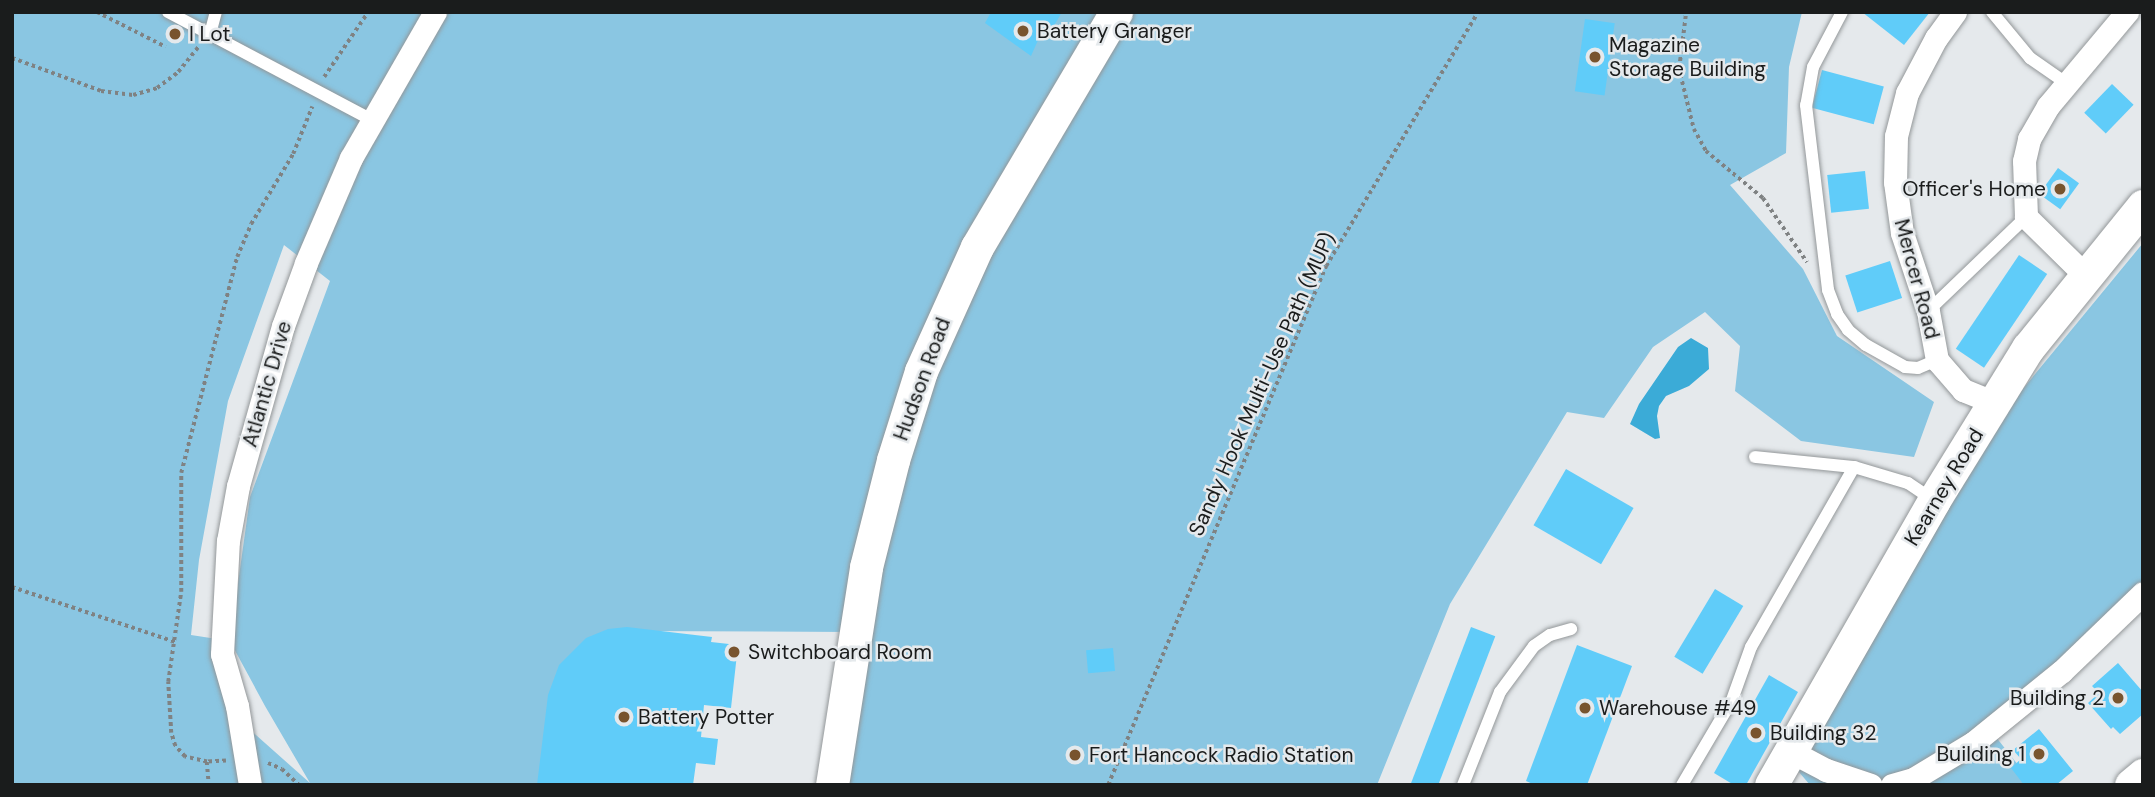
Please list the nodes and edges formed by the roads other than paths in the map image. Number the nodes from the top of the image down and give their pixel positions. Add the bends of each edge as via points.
1 (168, 12) edge
2 (216, 12) edge
3 (435, 12) edge
4 (1115, 12) edge
5 (1842, 12) edge
6 (1955, 12) edge
7 (1992, 12) edge
8 (2127, 12) edge
9 (210, 34) junction
10 (2066, 83) junction
11 (372, 120) junction
12 (2143, 206) edge
13 (2026, 217) junction
14 (2085, 275) junction
15 (1928, 311) junction
16 (1937, 360) junction
17 (1995, 403) junction
18 (1755, 457) dead end
19 (1854, 467) junction
20 (1934, 500) junction
21 (2143, 593) edge
22 (1571, 629) dead end
23 (1790, 751) junction
24 (2143, 775) edge
25 (250, 785) edge
26 (832, 785) edge
27 (1463, 785) edge
28 (1682, 785) edge
29 (1771, 785) edge
30 (1871, 785) edge
31 (1892, 785) edge
32 (2131, 785) edge

1 - 9 lane
2 - 9 lane
3 - 11 street, Atlantic Drive
4 - 26 street, Hudson Road via 976,247 921,371 866,567
5 - 16 lane via 1814,67 1806,105 1828,290 1848,330 1866,345 1905,366 1918,368
6 - 15 street, Mercer Road via 1908,93 1896,136 1895,182 1902,233
7 - 10 lane via 2030,58
8 - 10 street
9 - 11 lane
10 - 13 street via 2029,139 2023,176
11 - 25 street, Atlantic Drive via 341,181 283,326 238,486 222,654 237,706
12 - 14 street, Kearney Road
13 - 14 street
13 - 15 lane
14 - 17 street, Kearney Road via 2028,348
15 - 16 street, Mercer Road
16 - 17 street, Mercer Road via 1963,390
17 - 20 street, Kearney Road
18 - 19 lane
19 - 20 lane via 1908,483
19 - 28 lane via 1751,647 1732,700
20 - 23 street, Kearney Road
21 - 31 street via 2062,671 1973,743 1913,779
22 - 27 lane via 1534,646 1500,692
23 - 29 street, Kearney Road
23 - 30 street via 1826,770
24 - 32 street

